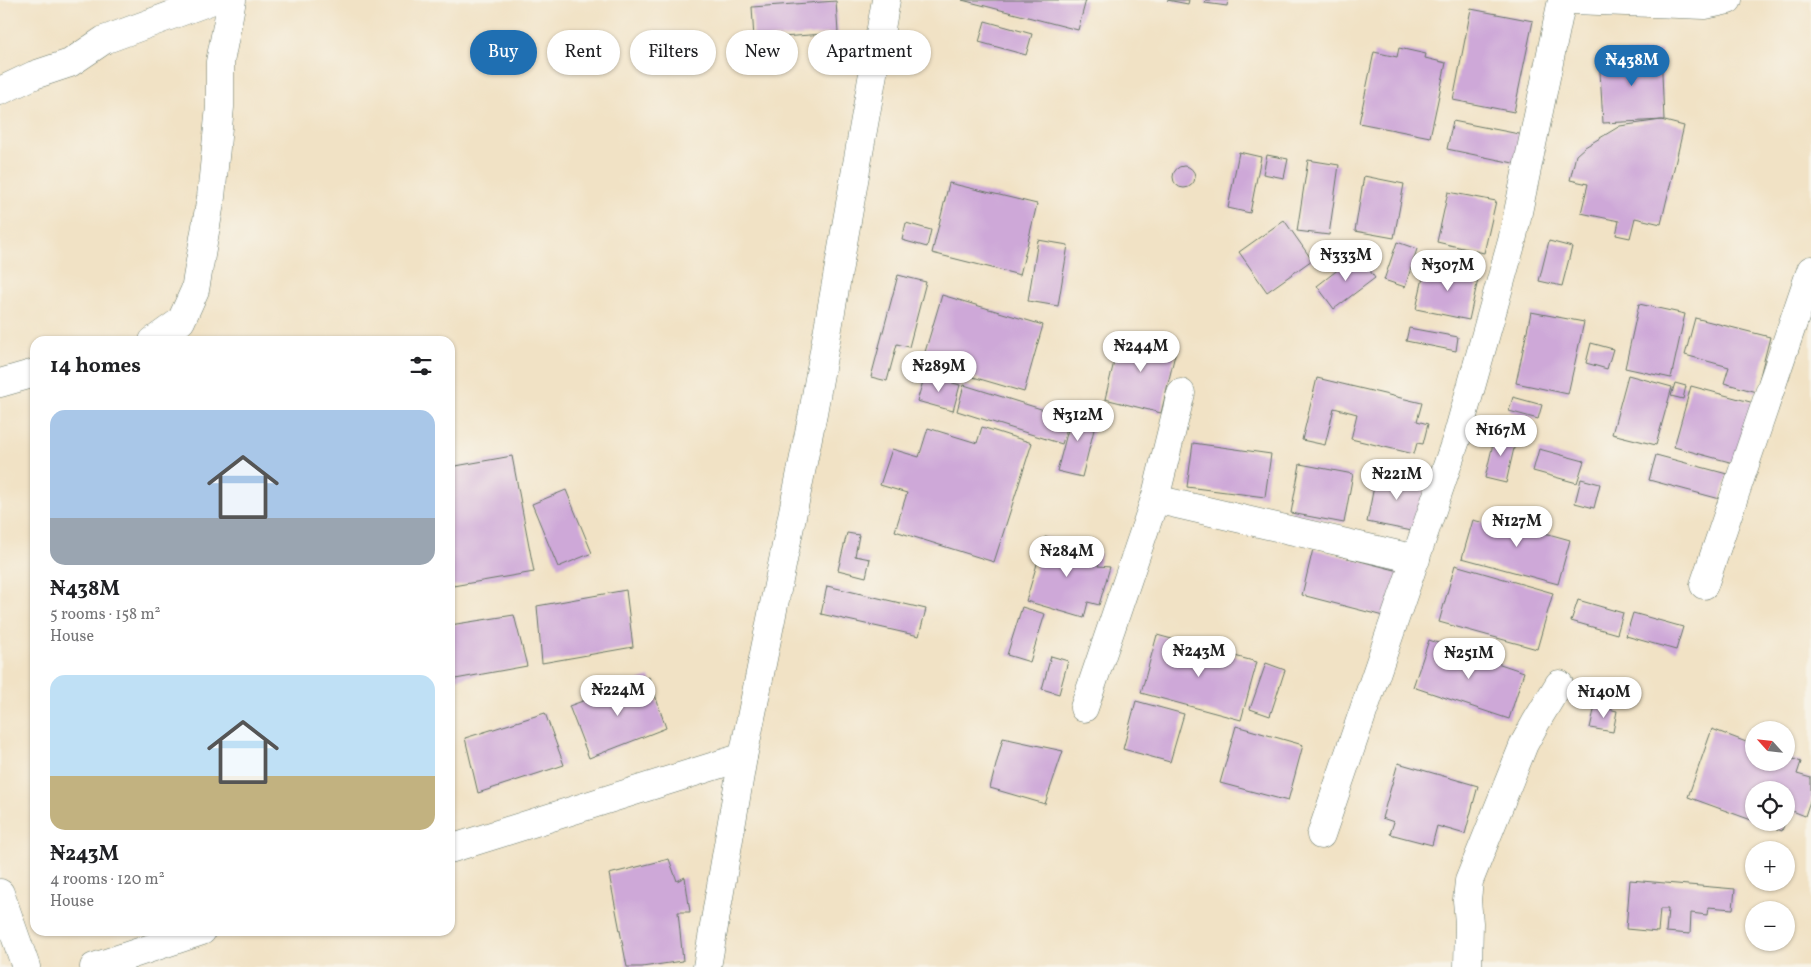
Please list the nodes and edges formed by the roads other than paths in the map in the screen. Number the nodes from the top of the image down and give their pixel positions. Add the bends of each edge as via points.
1 (212, 0) edge
2 (232, 0) edge
3 (886, 0) edge
4 (1562, 0) edge
5 (1574, 0) edge
6 (1728, 0) edge
7 (0, 90) edge
8 (1811, 270) edge
9 (160, 336) edge
10 (30, 374) edge
11 (0, 383) edge
12 (1182, 392) dead end
13 (1155, 499) junction
14 (1416, 559) junction
15 (1704, 585) dead end
16 (1559, 684) dead end
17 (1084, 708) dead end
18 (743, 757) junction
19 (1321, 836) dead end
20 (455, 847) edge
21 (0, 893) edge
22 (187, 936) edge
23 (26, 967) edge
24 (94, 967) edge
25 (707, 967) edge
26 (1468, 967) edge

1 - 7 street via 104,40 70,63
2 - 9 street via 220,62 220,107 211,197 195,290 181,321
3 - 18 street via 813,413
4 - 14 street via 1512,241 1457,437
5 - 6 street via 1705,5
8 - 15 street
10 - 11 street
12 - 13 street
13 - 14 street
13 - 17 street
14 - 19 street
16 - 26 street via 1524,744 1469,880
18 - 20 street
18 - 25 street
21 - 23 street
22 - 24 street

